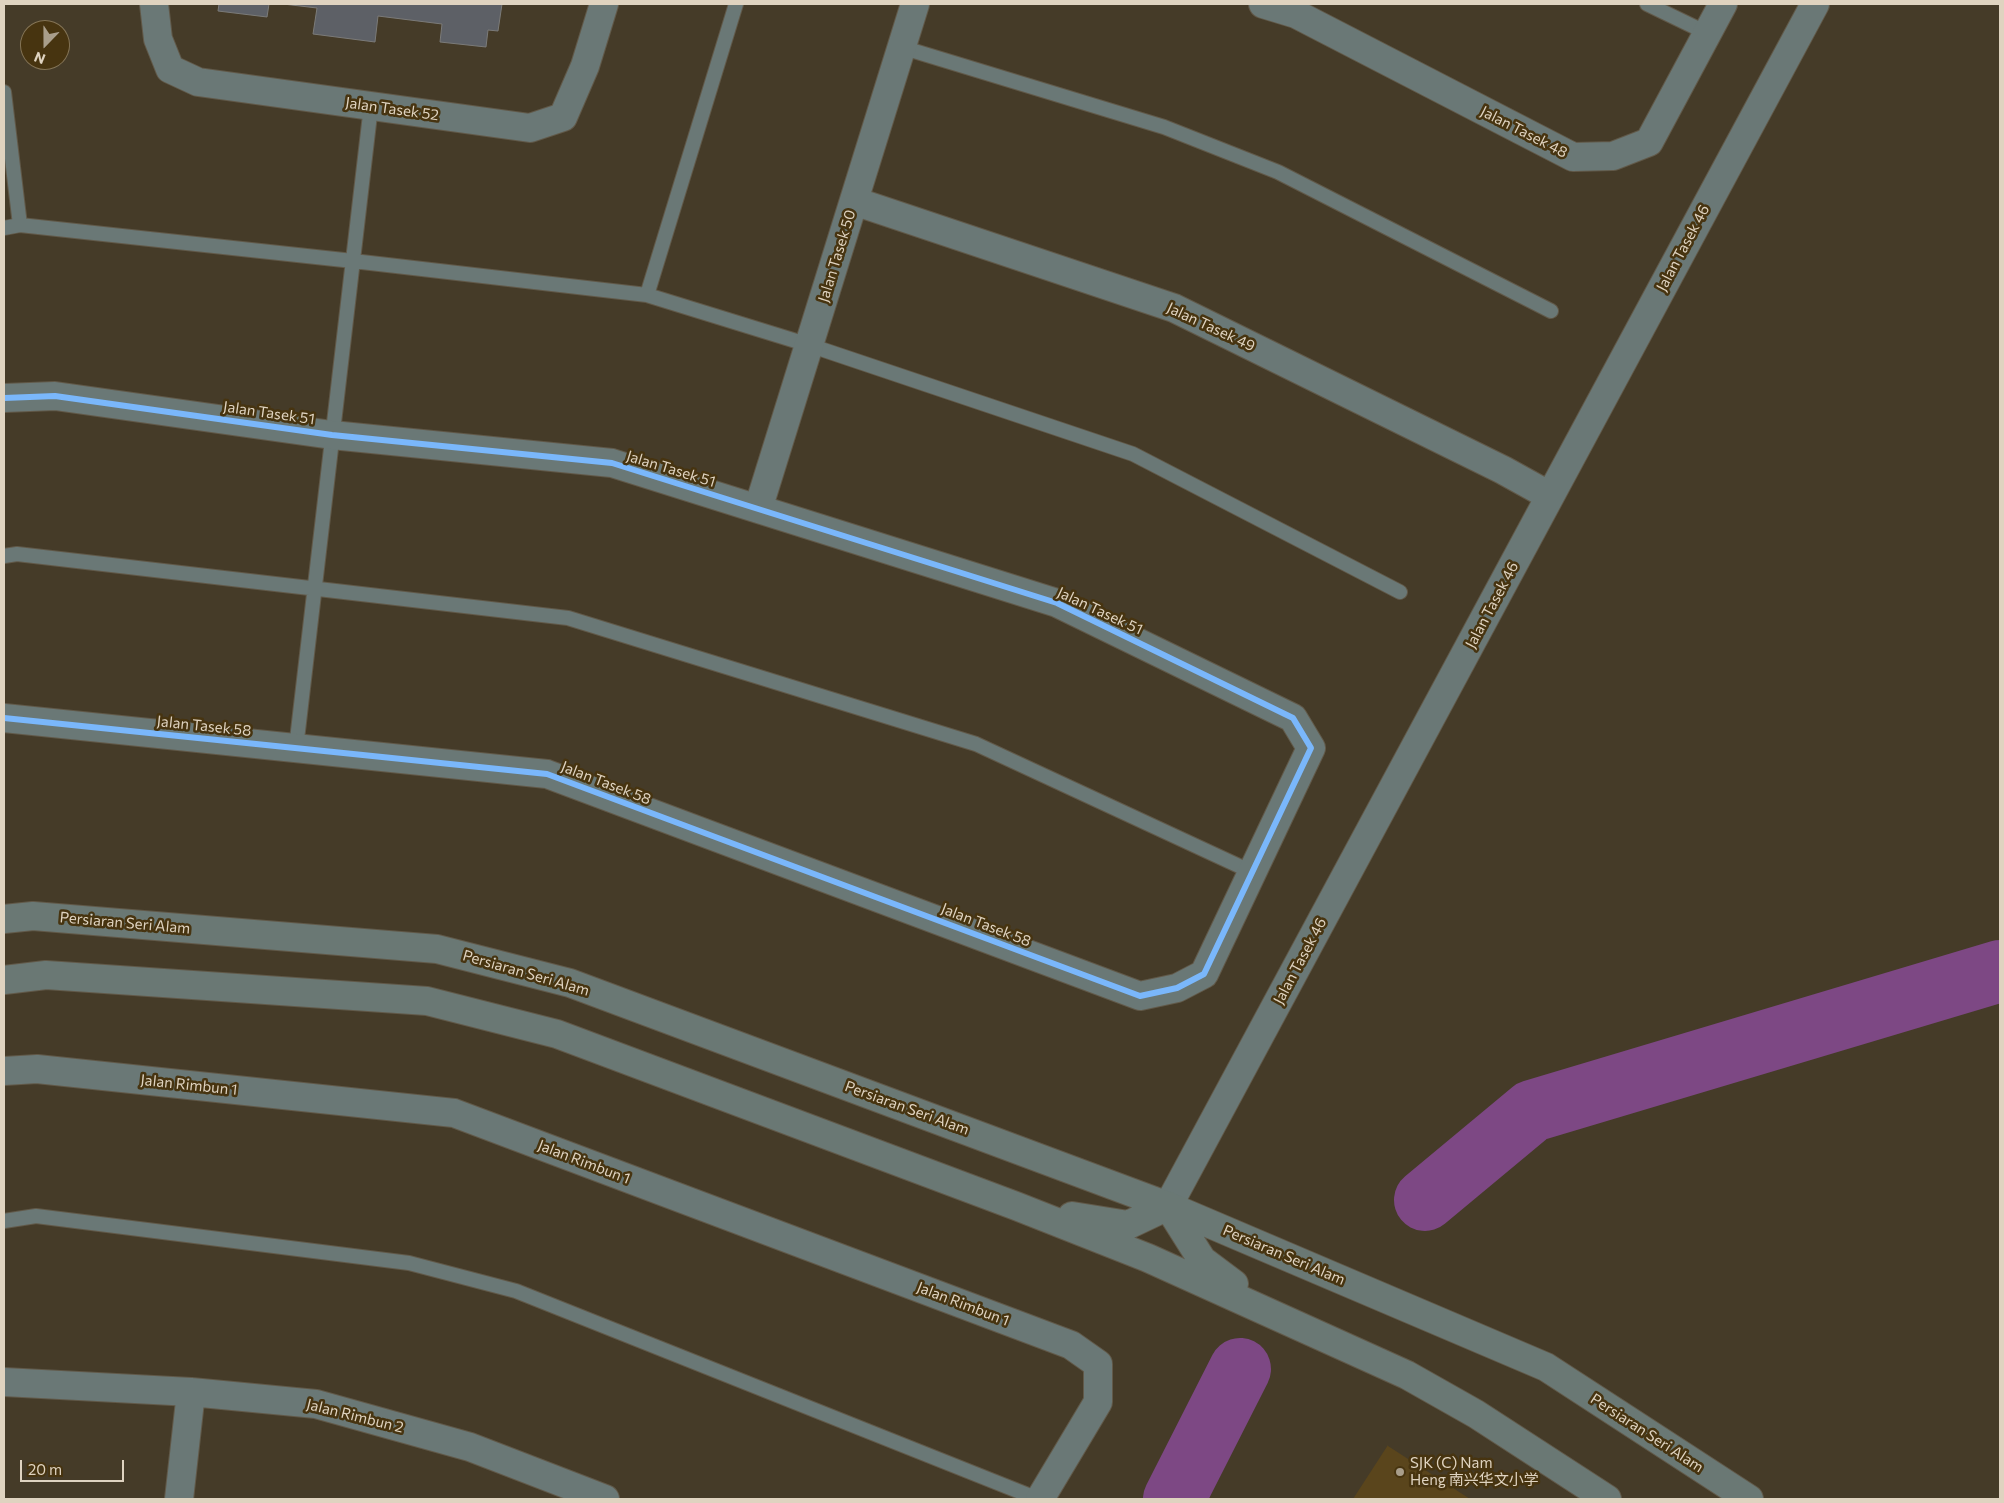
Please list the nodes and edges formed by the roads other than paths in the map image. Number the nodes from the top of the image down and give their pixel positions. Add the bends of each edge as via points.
1 (154, 4) edge
2 (604, 4) edge
3 (736, 4) edge
4 (915, 4) edge
5 (1264, 4) edge
6 (1647, 4) edge
7 (1723, 4) edge
8 (1815, 4) edge
9 (1707, 33) junction
10 (902, 47) junction
11 (4, 92) edge
12 (371, 106) junction
13 (854, 201) junction
14 (20, 226) junction
15 (4, 228) edge
16 (353, 261) junction
17 (647, 295) junction
18 (1551, 311) dead end
19 (809, 345) junction
20 (4, 398) edge
21 (332, 435) junction
22 (1550, 496) junction
23 (758, 509) junction
24 (4, 556) edge
25 (314, 588) junction
26 (1400, 592) dead end
27 (4, 718) edge
28 (296, 748) junction
29 (1252, 872) junction
30 (4, 919) edge
31 (4, 980) edge
32 (4, 1071) edge
33 (1016, 1206) junction
34 (1168, 1206) junction
35 (4, 1220) edge
36 (1270, 1312) junction
37 (4, 1382) edge
38 (190, 1392) junction
39 (179, 1499) edge
40 (605, 1499) edge
41 (1039, 1499) edge
42 (1607, 1499) edge
43 (1749, 1499) edge

1 - 12 street, Jalan Tasek 52 via 158,39 170,69 198,82
2 - 12 street, Jalan Tasek 52 via 585,66 563,117 530,128
3 - 17 lane
4 - 10 street, Jalan Tasek 50
5 - 9 street, Jalan Tasek 48 via 1296,14 1573,157 1614,156 1649,142
6 - 9 lane
7 - 9 street, Jalan Tasek 48
8 - 22 street, Jalan Tasek 46
10 - 13 street, Jalan Tasek 50
10 - 18 lane via 1164,127 1278,172
11 - 14 lane
12 - 16 lane
13 - 19 street, Jalan Tasek 50
13 - 22 street, Jalan Tasek 49 via 1174,308
14 - 15 lane
14 - 16 lane
16 - 17 lane
16 - 21 lane
17 - 19 lane
19 - 23 street, Jalan Tasek 50
19 - 26 lane via 1132,454
20 - 21 street, Jalan Tasek 51 via 55,396
21 - 23 street, Jalan Tasek 51 via 612,463
21 - 25 lane
22 - 34 street, Jalan Tasek 46
23 - 29 street, Jalan Tasek 51 via 1057,603 1293,718 1311,748
24 - 25 lane via 17,554
25 - 28 lane
25 - 29 lane via 568,618 976,744
27 - 28 street, Jalan Tasek 58
28 - 29 street, Jalan Tasek 58 via 547,774 1140,996 1177,988 1204,974
30 - 34 main road, Persiaran Seri Alam via 33,916 436,949 570,983
31 - 33 main road via 46,975 427,1001 557,1034
32 - 41 street, Jalan Rimbun 1 via 37,1070 454,1113 1071,1345 1098,1364 1098,1402
33 - 34 main road via 1128,1225
33 - 36 main road via 1148,1258
34 - 36 main road via 1202,1260
34 - 43 main road, Persiaran Seri Alam via 1546,1367
35 - 41 lane via 36,1216 409,1263 516,1291
36 - 42 main road via 1407,1374 1476,1414
37 - 38 street, Jalan Rimbun 2
38 - 39 street
38 - 40 street, Jalan Rimbun 2 via 316,1404 470,1447

